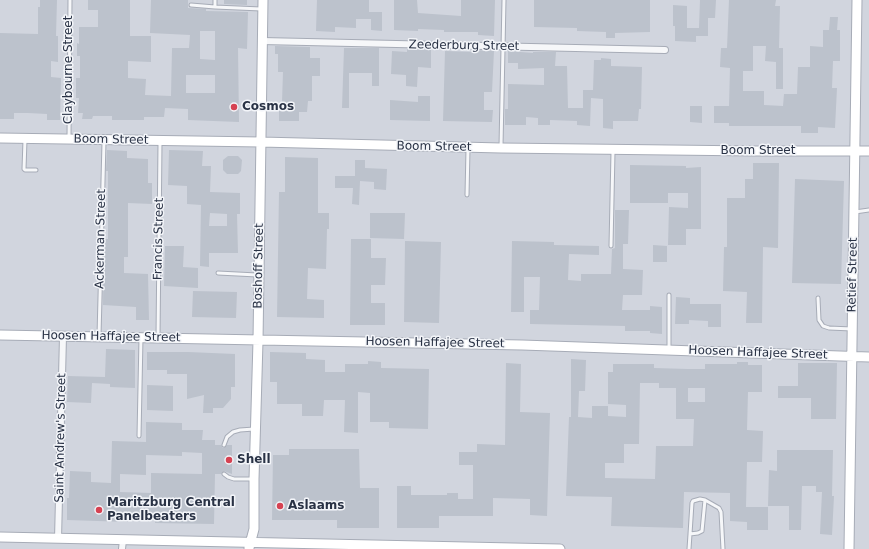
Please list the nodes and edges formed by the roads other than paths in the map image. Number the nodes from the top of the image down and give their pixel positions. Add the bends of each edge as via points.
1 (70, 0) edge
2 (215, 0) edge
3 (504, 0) edge
4 (857, 0) edge
5 (191, 5) dead end
6 (263, 5) edge
7 (215, 7) junction
8 (262, 41) junction
9 (502, 47) junction
10 (665, 50) dead end
11 (0, 138) edge
12 (25, 139) junction
13 (68, 140) junction
14 (104, 140) junction
15 (160, 141) junction
16 (261, 142) junction
17 (468, 147) junction
18 (501, 148) junction
19 (613, 150) junction
20 (856, 151) junction
21 (869, 151) edge
22 (36, 170) dead end
23 (467, 195) dead end
24 (869, 210) edge
25 (854, 213) junction
26 (611, 246) dead end
27 (218, 273) dead end
28 (259, 275) junction
29 (670, 296) dead end
30 (818, 298) dead end
31 (852, 329) junction
32 (0, 335) edge
33 (63, 336) junction
34 (99, 338) junction
35 (141, 338) junction
36 (158, 338) junction
37 (258, 340) junction
38 (669, 350) junction
39 (852, 357) junction
40 (869, 357) edge
41 (256, 428) junction
42 (139, 436) dead end
43 (224, 445) dead end
44 (224, 474) dead end
45 (254, 479) junction
46 (706, 500) junction
47 (254, 531) junction
48 (690, 534) junction
49 (0, 537) edge
50 (58, 539) junction
51 (122, 545) edge
52 (249, 546) edge
53 (259, 546) edge
54 (464, 548) edge
55 (560, 549) edge
56 (689, 549) edge
57 (723, 549) edge
58 (849, 549) edge

1 - 13 lane, Claybourne Street
2 - 7 lane
3 - 9 lane
4 - 20 street, Retief Street
5 - 7 lane
6 - 7 lane
6 - 8 street, Boshoff Street
8 - 9 street, Zeederburg Street
8 - 16 street, Boshoff Street
9 - 10 street, Zeederburg Street
9 - 18 lane
11 - 12 street, Boom Street
12 - 13 street, Boom Street
12 - 22 lane via 24,169
13 - 14 street, Boom Street
14 - 15 street, Boom Street
14 - 34 lane, Ackerman Street
15 - 16 street, Boom Street
15 - 36 lane, Francis Street
16 - 17 street, Boom Street
16 - 28 street, Boshoff Street
17 - 18 street, Boom Street
17 - 23 lane
18 - 19 street, Boom Street
19 - 20 street, Boom Street
19 - 26 lane
20 - 21 street, Boom Street
20 - 25 street, Retief Street
24 - 25 lane
25 - 31 street, Retief Street
27 - 28 lane
28 - 37 street, Boshoff Street
29 - 38 lane
30 - 31 lane via 823,326
31 - 39 street, Retief Street
32 - 33 street, Hoosen Haffajee Street
33 - 34 street, Hoosen Haffajee Street
33 - 50 street, Saint Andrew's Street
34 - 35 street, Hoosen Haffajee Street
35 - 36 street, Hoosen Haffajee Street
35 - 42 lane
36 - 37 street, Hoosen Haffajee Street
37 - 38 street, Hoosen Haffajee Street
37 - 41 street, Boshoff Street
38 - 39 street, Hoosen Haffajee Street
39 - 40 street, Hoosen Haffajee Street
39 - 58 street, Retief Street
41 - 43 lane via 232,432 227,436
41 - 45 street, Boshoff Street
44 - 45 lane via 234,479
45 - 47 street, Boshoff Street
46 - 48 lane via 702,531
46 - 48 lane via 693,500
46 - 57 lane via 722,512
47 - 52 street, Boshoff Street
47 - 53 street, Boshoff Street
48 - 56 lane
49 - 50 street
50 - 51 street
51 - 52 street
52 - 53 street
53 - 54 street
54 - 55 street

